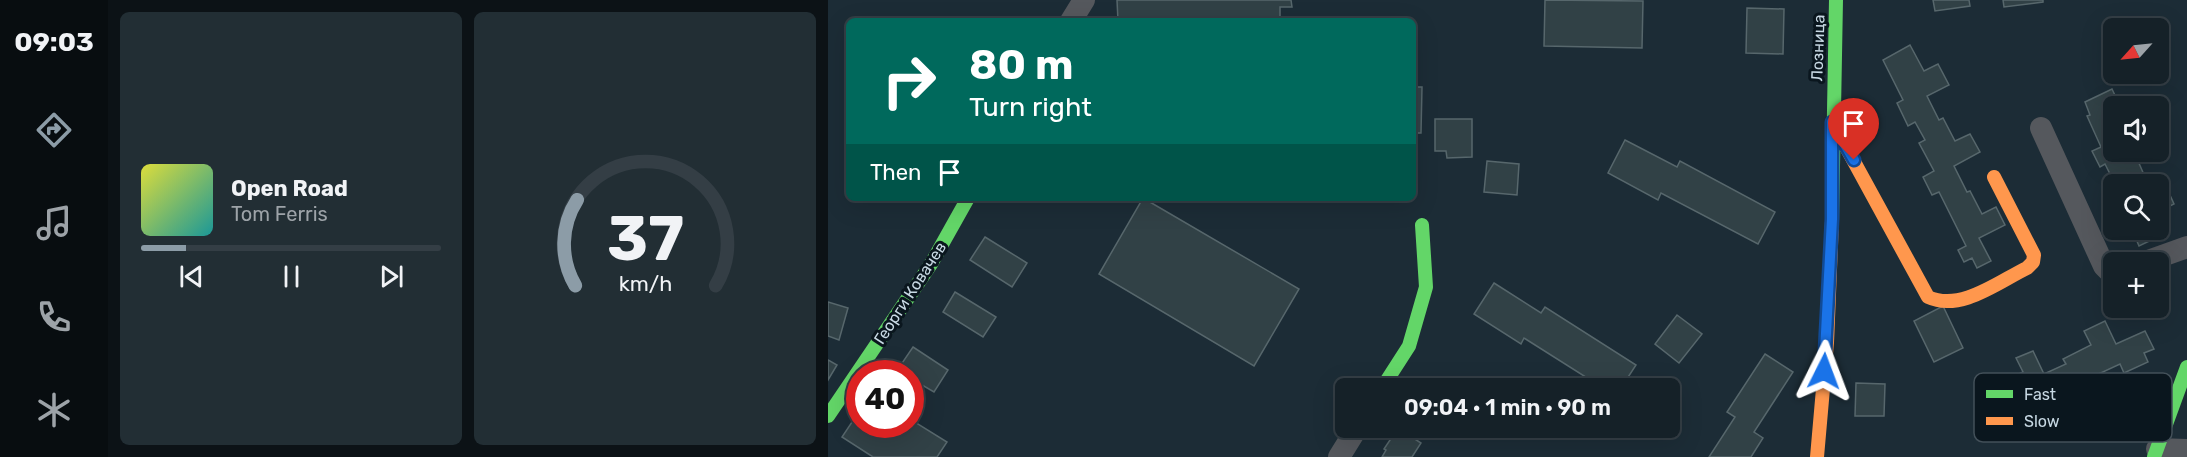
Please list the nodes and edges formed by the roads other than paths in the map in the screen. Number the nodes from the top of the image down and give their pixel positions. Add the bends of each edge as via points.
1 (1083, 0) edge
2 (1836, 0) edge
3 (1073, 18) edge
4 (1832, 122) junction
5 (2041, 129) dead end
6 (1994, 177) dead end
7 (966, 201) edge
8 (1422, 225) dead end
9 (2187, 248) edge
10 (2169, 254) edge
11 (2103, 265) edge
12 (2187, 367) edge
13 (1388, 378) edge
14 (2172, 409) edge
15 (828, 416) edge
16 (1351, 438) edge
17 (2187, 450) edge
18 (2156, 453) edge
19 (1339, 457) edge
20 (1817, 457) edge

1 - 3 street
2 - 4 street, Лозница
4 - 6 street via 1928,297 1934,300 1957,301 2033,262 2034,255
4 - 20 street, Лозница via 1831,230
5 - 11 street
7 - 15 street, Георги Ковачев via 931,264
8 - 13 street via 1426,287 1409,346
9 - 10 street
12 - 14 street
16 - 19 street
17 - 18 street

